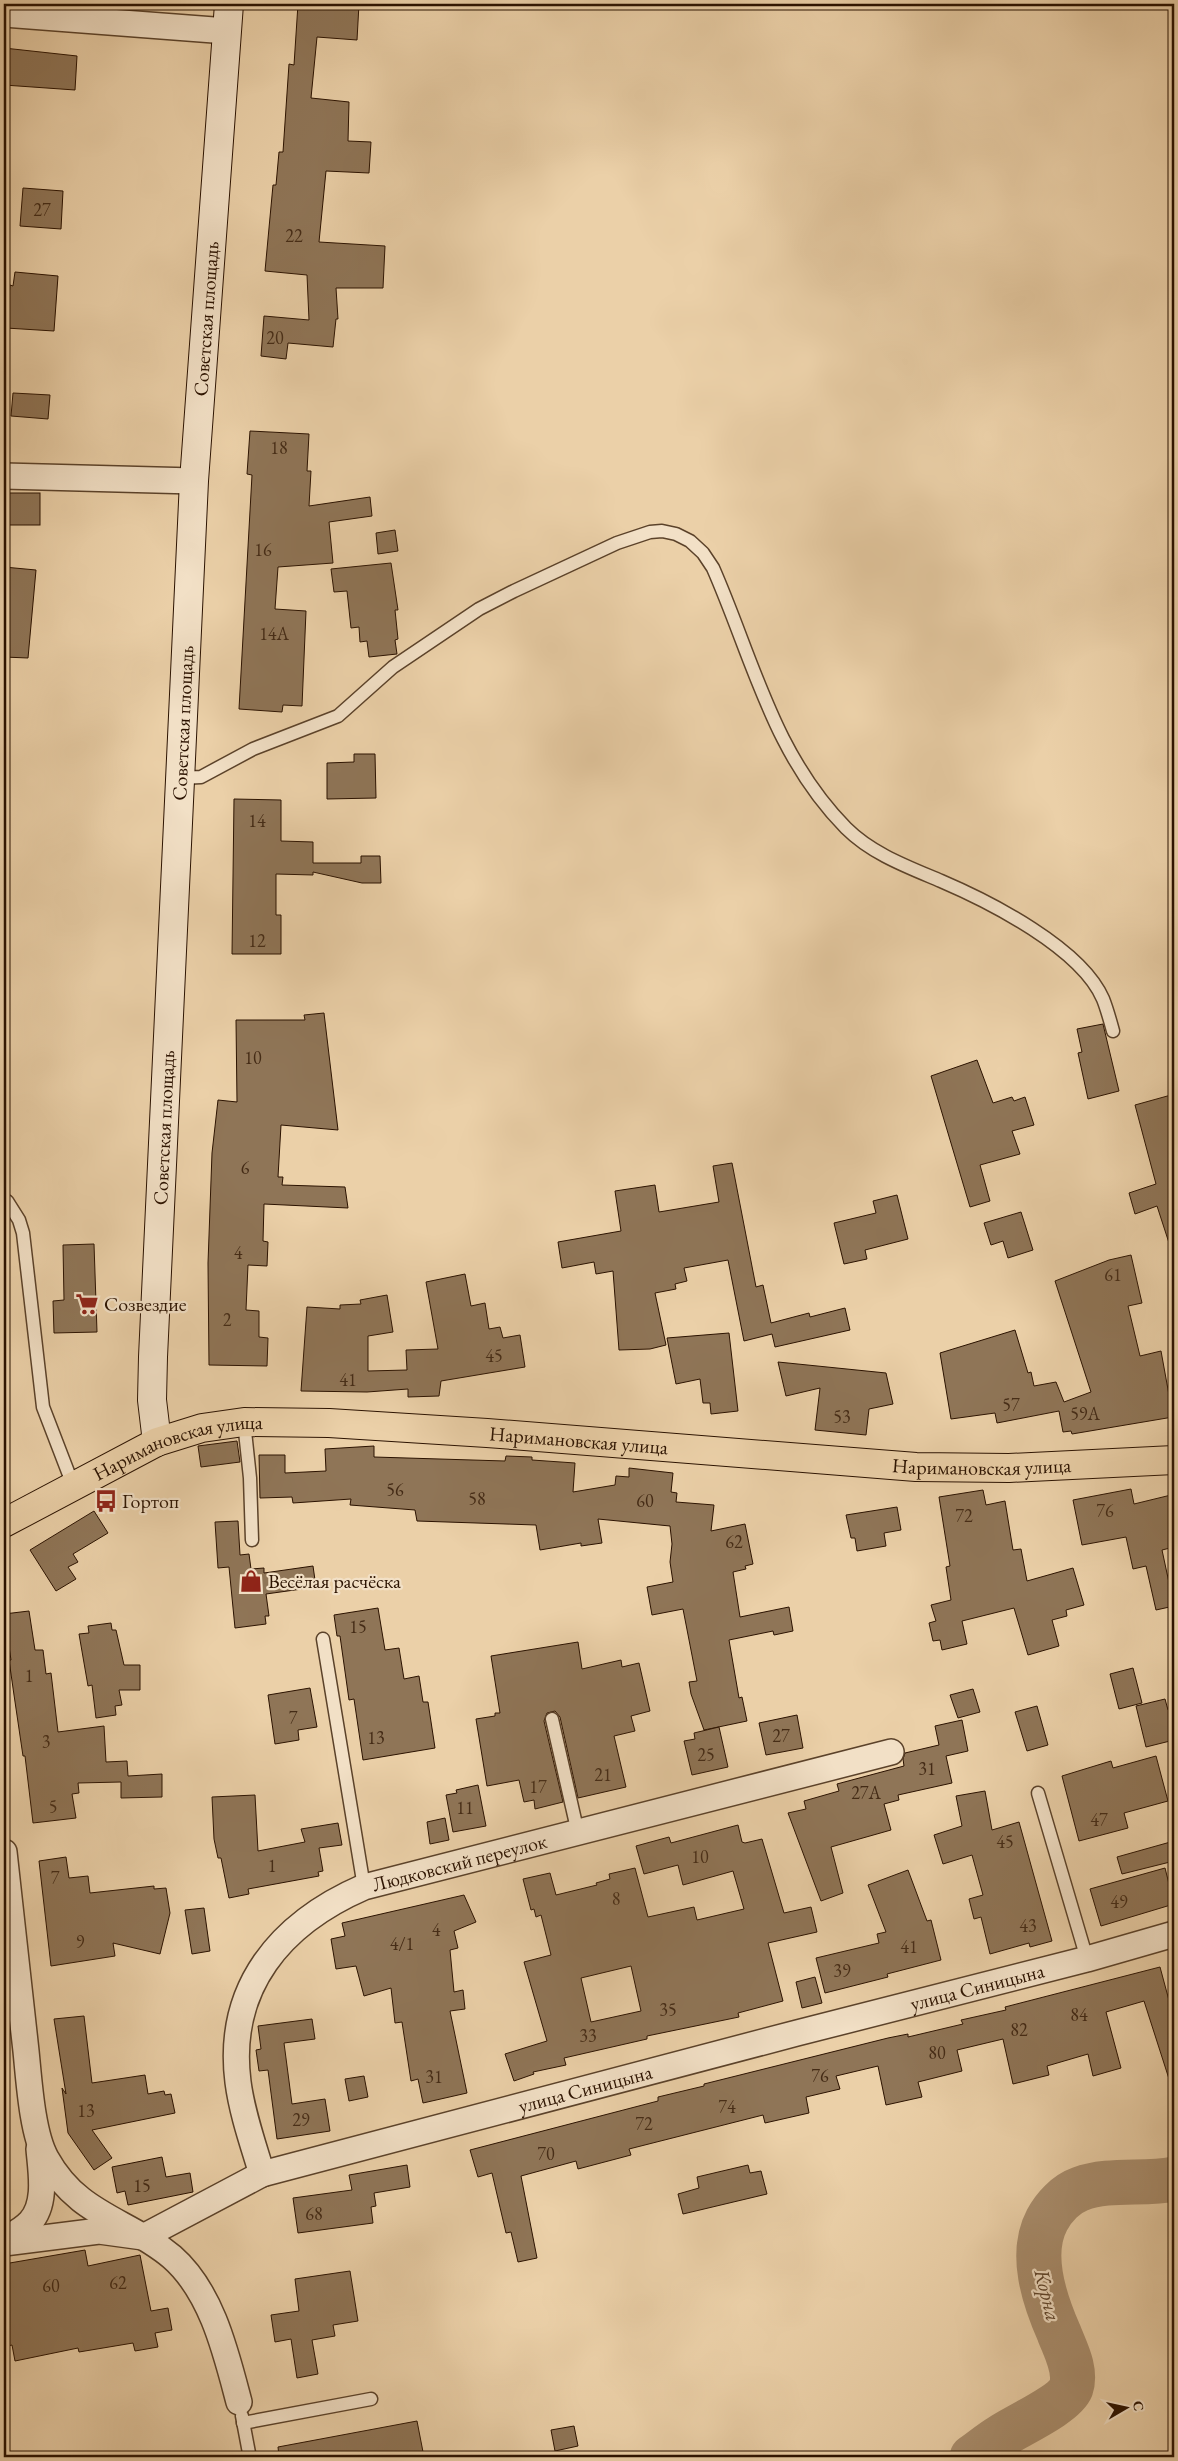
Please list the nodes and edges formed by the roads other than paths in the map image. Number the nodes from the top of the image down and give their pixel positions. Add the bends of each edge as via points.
1 (229, 4) edge
2 (4, 14) edge
3 (227, 31) junction
4 (4, 476) edge
5 (194, 480) junction
6 (180, 778) junction
7 (1113, 1031) dead end
8 (7, 1201) dead end
9 (244, 1422) junction
10 (157, 1442) junction
11 (1174, 1460) edge
12 (73, 1486) junction
13 (4, 1523) edge
14 (252, 1540) dead end
15 (323, 1639) dead end
16 (552, 1719) dead end
17 (891, 1752) dead end
18 (1038, 1793) dead end
19 (578, 1833) junction
20 (4, 1852) edge
21 (364, 1887) junction
22 (1174, 1934) edge
23 (1087, 1959) junction
24 (39, 2140) junction
25 (262, 2174) junction
26 (143, 2237) junction
27 (4, 2242) edge
28 (371, 2399) dead end
29 (241, 2413) junction
30 (250, 2453) dead end

1 - 3 street, Советская площадь
2 - 3 street
3 - 5 street, Советская площадь
4 - 5 street
5 - 6 street, Советская площадь
6 - 7 lane via 201,777 253,749 338,716 393,667 514,591 618,543 650,532 676,534 703,553 712,568 780,735 807,778 846,828 884,855 982,899 1054,945 1092,980 1103,998
6 - 10 street, Советская площадь via 152,1357 152,1400
8 - 12 lane via 23,1233 44,1408
9 - 10 main road, Наримановская улица via 202,1428
9 - 11 main road, Наримановская улица via 328,1423 487,1433 916,1467 1009,1468
9 - 14 lane
10 - 12 main road, Наримановская улица
12 - 13 main road, Наримановская улица
15 - 21 lane
16 - 19 lane
17 - 19 street, Людковский переулок
18 - 23 lane
19 - 21 street, Людковский переулок
20 - 24 street
21 - 25 street, Людковский переулок via 320,1909 288,1934 251,1986 239,2021 238,2081
22 - 23 street, улица Синицына
23 - 25 street, улица Синицына
24 - 26 street via 45,2156 70,2190 100,2214
24 - 27 street via 41,2183 37,2211 30,2222
25 - 26 street, улица Синицына
26 - 27 street via 116,2232 85,2232
26 - 29 street via 172,2258 196,2286 215,2325
28 - 29 lane
29 - 30 lane

